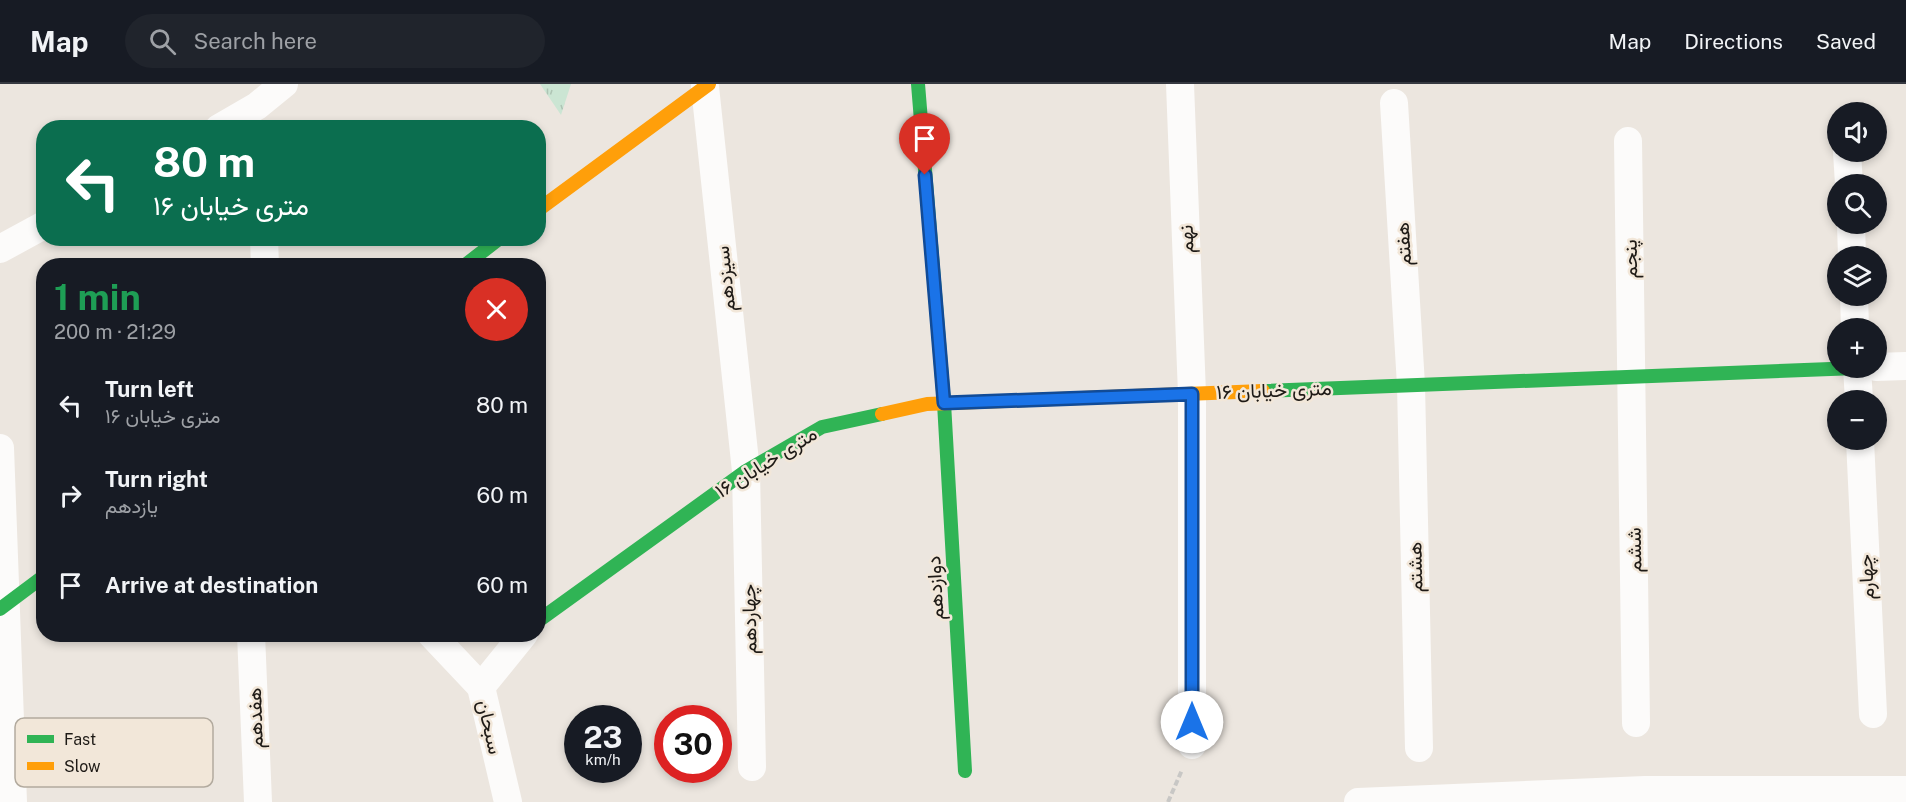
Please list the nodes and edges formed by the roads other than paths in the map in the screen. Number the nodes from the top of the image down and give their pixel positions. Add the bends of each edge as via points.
1 (285, 84) edge
2 (918, 84) edge
3 (1180, 84) edge
4 (707, 86) edge
5 (1394, 103) dead end
6 (257, 106) edge
7 (233, 120) edge
8 (1628, 141) dead end
9 (546, 204) edge
10 (36, 229) edge
11 (0, 249) edge
12 (498, 249) edge
13 (480, 258) edge
14 (1906, 366) edge
15 (1887, 367) edge
16 (1827, 369) edge
17 (1631, 376) junction
18 (1412, 385) junction
19 (1192, 394) junction
20 (944, 403) junction
21 (0, 448) edge
22 (1860, 450) edge
23 (746, 471) junction
24 (36, 582) edge
25 (4, 606) edge
26 (546, 615) edge
27 (251, 642) edge
28 (439, 642) edge
29 (518, 642) edge
30 (481, 687) junction
31 (1873, 714) dead end
32 (1636, 723) dead end
33 (1192, 745) road end
34 (1419, 748) dead end
35 (752, 767) dead end
36 (965, 771) dead end
37 (1906, 790) edge
38 (13, 802) edge
39 (258, 802) edge
40 (508, 802) edge
41 (1358, 802) edge

1 - 6 street
2 - 20 street, دوازدهم
3 - 19 street, نهم
4 - 9 street
4 - 23 street, سیزدهم
5 - 18 street, هفتم
6 - 7 street
8 - 17 street, پنجم
10 - 11 street
12 - 13 street
14 - 15 street
16 - 17 street, ۱۶ متری خیابان
17 - 18 street, ۱۶ متری خیابان
17 - 32 street, ششم
18 - 19 street, ۱۶ متری خیابان
18 - 34 street, هشتم
19 - 20 street, ۱۶ متری خیابان
19 - 33 street, نهم
20 - 23 street, ۱۶ متری خیابان via 822,427
20 - 36 street, دوازدهم
21 - 25 street
22 - 31 street, چهارم
23 - 26 street, ۱۶ متری خیابان
23 - 35 street, چهاردهم
24 - 25 street
25 - 38 street
27 - 39 street, هفدهم
28 - 30 street, سبحان
29 - 30 street
30 - 40 street, سبحان
37 - 41 street via 1645,790

